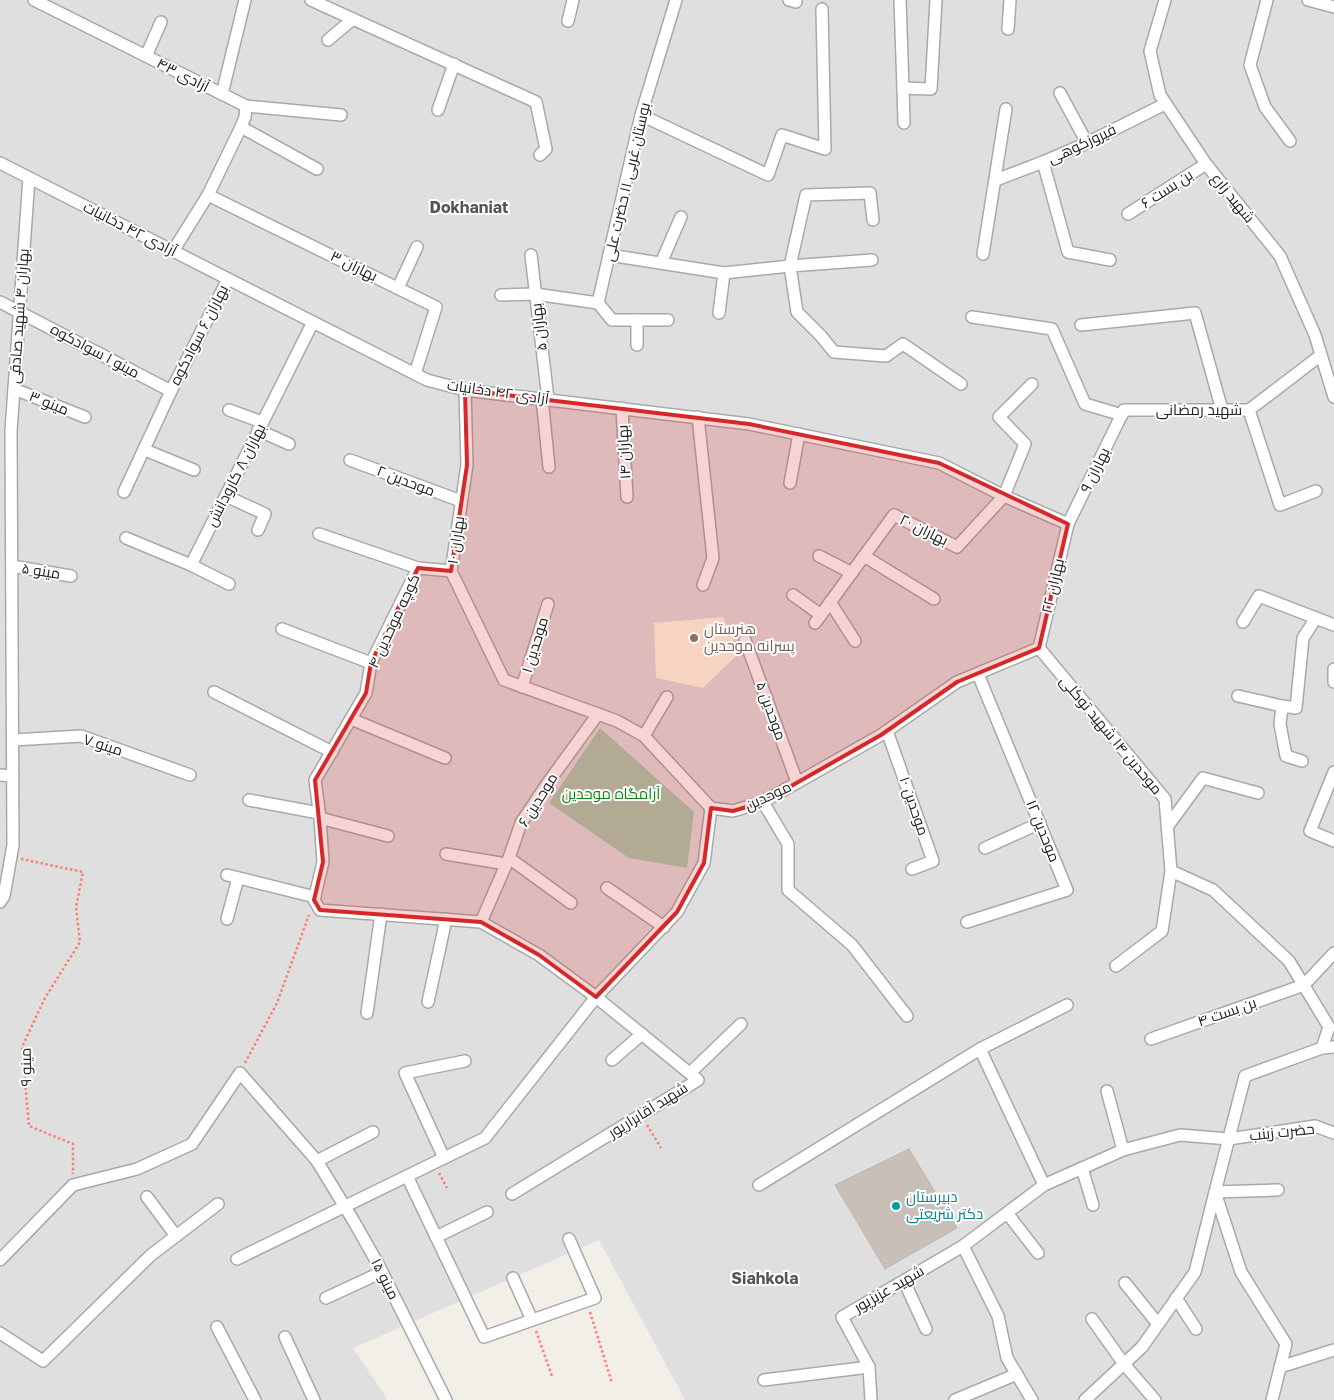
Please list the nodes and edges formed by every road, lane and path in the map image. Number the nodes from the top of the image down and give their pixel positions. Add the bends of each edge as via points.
1 (34, 0) edge
2 (245, 0) edge
3 (311, 0) edge
4 (573, 0) edge
5 (676, 0) edge
6 (900, 0) edge
7 (936, 0) edge
8 (1010, 0) edge
9 (1165, 0) edge
10 (1267, 0) edge
11 (1308, 0) edge
12 (1328, 4) edge
13 (822, 9) dead end
14 (353, 19) junction
15 (568, 21) dead end
16 (161, 22) dead end
17 (1008, 29) dead end
18 (328, 40) dead end
19 (146, 56) junction
20 (454, 64) junction
21 (903, 88) junction
22 (1060, 92) dead end
23 (222, 94) junction
24 (1165, 104) junction
25 (246, 106) junction
26 (1006, 108) dead end
27 (438, 110) dead end
28 (341, 115) dead end
29 (641, 115) junction
30 (904, 123) dead end
31 (241, 127) junction
32 (1290, 141) dead end
33 (1087, 143) junction
34 (540, 155) dead end
35 (1043, 162) junction
36 (0, 163) edge
37 (1206, 164) junction
38 (317, 170) dead end
39 (29, 178) junction
40 (996, 180) junction
41 (208, 195) junction
42 (1128, 214) dead end
43 (680, 217) dead end
44 (873, 220) dead end
45 (418, 247) dead end
46 (173, 251) junction
47 (983, 254) dead end
48 (531, 255) dead end
49 (609, 255) junction
50 (872, 260) dead end
51 (1110, 260) dead end
52 (661, 263) junction
53 (790, 266) junction
54 (724, 272) junction
55 (228, 279) junction
56 (398, 288) junction
57 (535, 294) junction
58 (501, 295) dead end
59 (0, 302) edge
60 (598, 303) junction
61 (20, 311) junction
62 (719, 314) dead end
63 (972, 317) dead end
64 (637, 320) junction
65 (668, 320) dead end
66 (312, 322) junction
67 (1080, 325) dead end
68 (637, 345) dead end
69 (1321, 355) junction
70 (415, 374) junction
71 (961, 384) dead end
72 (1032, 384) dead end
73 (14, 389) junction
74 (465, 390) junction
75 (171, 391) junction
76 (1334, 397) edge
77 (545, 398) junction
78 (622, 408) junction
79 (229, 410) dead end
80 (1222, 410) junction
81 (1249, 410) junction
82 (1122, 416) junction
83 (85, 417) dead end
84 (698, 417) junction
85 (0, 426) edge
86 (260, 426) junction
87 (6, 432) edge
88 (799, 434) junction
89 (289, 444) dead end
90 (145, 450) junction
91 (350, 460) dead end
92 (549, 467) dead end
93 (194, 470) dead end
94 (790, 483) dead end
95 (1316, 491) dead end
96 (124, 492) dead end
97 (226, 496) junction
98 (1004, 496) junction
99 (626, 497) dead end
100 (461, 501) junction
101 (1068, 524) junction
102 (258, 530) dead end
103 (319, 534) dead end
104 (126, 538) dead end
105 (6, 547) edge
106 (819, 556) dead end
107 (864, 556) junction
108 (191, 564) junction
109 (12, 566) junction
110 (418, 568) junction
111 (451, 571) junction
112 (852, 573) junction
113 (71, 576) dead end
114 (229, 584) dead end
115 (703, 585) dead end
116 (793, 595) dead end
117 (934, 599) dead end
118 (830, 602) junction
119 (548, 604) dead end
120 (1316, 618) junction
121 (1243, 622) dead end
122 (1334, 625) edge
123 (282, 629) dead end
124 (745, 640) dead end
125 (855, 641) dead end
126 (1039, 648) junction
127 (371, 663) junction
128 (1334, 669) edge
129 (978, 674) junction
130 (1334, 682) edge
131 (522, 686) junction
132 (214, 692) dead end
133 (1238, 696) dead end
134 (666, 697) dead end
135 (1282, 706) junction
136 (598, 714) junction
137 (351, 719) junction
138 (887, 731) junction
139 (644, 736) junction
140 (13, 740) junction
141 (332, 752) junction
142 (445, 758) dead end
143 (1302, 761) dead end
144 (1334, 772) edge
145 (0, 775) edge
146 (190, 775) dead end
147 (13, 776) junction
148 (797, 782) junction
149 (1258, 793) dead end
150 (249, 800) dead end
151 (763, 802) junction
152 (712, 808) junction
153 (320, 816) junction
154 (1040, 823) junction
155 (1167, 827) junction
156 (388, 836) dead end
157 (1334, 841) edge
158 (985, 848) dead end
159 (446, 854) dead end
160 (11, 857) junction
161 (508, 861) junction
162 (912, 869) dead end
163 (4, 871) edge
164 (1172, 871) junction
165 (227, 875) dead end
166 (238, 878) junction
167 (607, 888) dead end
168 (315, 898) junction
169 (0, 902) edge
170 (571, 903) dead end
171 (382, 914) junction
172 (227, 919) dead end
173 (446, 919) junction
174 (481, 922) junction
175 (967, 922) dead end
176 (664, 927) junction
177 (1334, 953) edge
178 (1116, 966) dead end
179 (1304, 985) junction
180 (596, 997) junction
181 (428, 1002) dead end
182 (1067, 1006) dead end
183 (366, 1013) dead end
184 (907, 1016) dead end
185 (741, 1024) dead end
186 (642, 1034) junction
187 (1151, 1039) dead end
188 (1334, 1047) edge
189 (1322, 1048) junction
190 (980, 1050) junction
191 (612, 1060) dead end
192 (466, 1061) dead end
193 (240, 1073) junction
194 (690, 1073) junction
195 (1107, 1091) dead end
196 (641, 1115) junction
197 (373, 1132) dead end
198 (1334, 1133) edge
199 (1229, 1138) junction
200 (661, 1148) dead end
201 (1123, 1150) junction
202 (317, 1161) junction
203 (438, 1161) junction
204 (1082, 1168) junction
205 (407, 1176) junction
206 (73, 1185) junction
207 (759, 1185) dead end
208 (1044, 1185) junction
209 (447, 1188) dead end
210 (1278, 1190) dead end
211 (1215, 1192) junction
212 (512, 1194) dead end
213 (147, 1197) dead end
214 (218, 1204) dead end
215 (1093, 1205) dead end
216 (344, 1206) junction
217 (487, 1212) dead end
218 (1007, 1213) junction
219 (176, 1236) junction
220 (436, 1237) junction
221 (569, 1239) dead end
222 (963, 1246) junction
223 (1038, 1253) dead end
224 (237, 1258) dead end
225 (0, 1260) edge
226 (382, 1272) junction
227 (513, 1278) dead end
228 (904, 1281) junction
229 (1125, 1283) dead end
230 (326, 1298) dead end
231 (1176, 1298) junction
232 (586, 1301) junction
233 (1092, 1319) dead end
234 (532, 1320) junction
235 (1158, 1324) junction
236 (217, 1327) dead end
237 (926, 1329) dead end
238 (1196, 1329) dead end
239 (0, 1333) edge
240 (285, 1338) dead end
241 (1334, 1350) edge
242 (1124, 1364) junction
243 (869, 1367) junction
244 (1280, 1367) junction
245 (1017, 1374) junction
246 (552, 1376) dead end
247 (764, 1380) dead end
248 (612, 1382) dead end
249 (255, 1400) edge
250 (314, 1400) edge
251 (446, 1400) edge
252 (871, 1400) edge
253 (954, 1400) edge
254 (1032, 1400) edge
255 (1085, 1400) edge
256 (1155, 1400) edge
257 (1272, 1400) edge

1 - 19 street, آزادی ۴۳
2 - 23 street
3 - 14 street
4 - 15 street
5 - 29 street, بوستان غربی ۱۱ حضرت علی
6 - 21 street
7 - 21 street via 932,89
8 - 17 street
9 - 24 street, شهید زارع via 1150,51
10 - 32 street via 1250,65 1265,107
11 - 12 street
13 - 29 street via 825,149 782,135 768,174
14 - 18 street
14 - 20 street
16 - 19 street
19 - 23 street, آزادی ۴۳
20 - 27 street
20 - 34 street via 536,102 546,149
21 - 30 street
22 - 33 street
23 - 25 street, آزادی ۴۳
24 - 33 street, فیروزکوهی
24 - 37 street, شهید زارع
25 - 28 street
25 - 31 street
26 - 40 street
29 - 49 street, بوستان غربی ۱۱ حضرت علی
31 - 38 street
31 - 41 street
33 - 35 street, فیروزکوهی
35 - 40 street, فیروزکوهی
35 - 51 street via 1068,252
36 - 39 street, آزادی ۴۲ دخانیات
37 - 42 street, بن بست ۶
37 - 69 street, شهید زارع via 1280,256
39 - 46 street, آزادی ۴۲ دخانیات
39 - 61 street, بهاران ۴ شهید صادقی
40 - 47 street
41 - 46 street
41 - 56 street, بهاران ۳
43 - 52 street
44 - 53 street via 870,192 806,194
45 - 56 street
46 - 55 street, آزادی ۴۲ دخانیات
48 - 57 street, بهاران ۵
49 - 52 street
49 - 60 street, بوستان غربی ۱۱ حضرت علی
50 - 53 street
52 - 54 street
53 - 54 street
53 - 71 street via 796,312 834,352 886,356 903,344
54 - 62 street
55 - 66 street, آزادی ۴۲ دخانیات
55 - 75 street, بهاران ۶ سوادکوه
56 - 70 street, بهاران ۳ via 436,307
57 - 58 street
57 - 60 street
57 - 77 street, بهاران ۵
59 - 61 street, مینو ۱ سوادکوه
60 - 64 street via 612,320
61 - 73 street, بهاران ۴ شهید صادقی
61 - 75 street, مینو ۱ سوادکوه
63 - 82 street via 1052,329 1085,404
64 - 65 street
64 - 68 street
66 - 70 street, آزادی ۴۲ دخانیات
66 - 86 street, بهاران ۸ کارودانش
67 - 80 street via 1195,314
69 - 76 street, شهید زارع
69 - 81 street, شهید رمضانی
70 - 74 street, آزادی ۴۲ دخانیات
72 - 98 street via 999,417 1025,444
73 - 83 street, مینو ۳
73 - 87 street, بهاران ۴ شهید صادقی
74 - 77 street, آزادی ۴۲ دخانیات
74 - 100 street, بهاران ۱۰ via 467,465
75 - 90 street, بهاران ۶ سوادکوه
77 - 78 street, آزادی ۴۲ دخانیات
77 - 92 street, بهاران ۵
78 - 84 street, آزادی ۴۲ دخانیات
78 - 99 street, بهاران ۱۴
79 - 86 street
80 - 81 street, شهید رمضانی
80 - 82 street, شهید رمضانی via 1124,410
81 - 95 street via 1280,505
82 - 101 street, بهاران ۹
84 - 88 street, آزادی ۴۲ دخانیات
84 - 115 street via 712,558
85 - 87 street
86 - 89 street
86 - 97 street, بهاران ۸ کارودانش
87 - 105 street, بهاران ۴ شهید صادقی
88 - 94 street
88 - 98 street, آزادی ۴۲ دخانیات via 939,463
90 - 93 street
90 - 96 street, بهاران ۶ سوادکوه
91 - 100 street, موحدین ۲
97 - 102 street via 265,514
97 - 108 street, بهاران ۸ کارودانش
98 - 101 street, آزادی ۴۲ دخانیات
98 - 107 street, بهاران ۲۰ via 957,547 894,516
100 - 111 street, بهاران ۱۰
101 - 126 street, بهاران ۲۲
103 - 110 street
104 - 108 street
105 - 109 street, بهاران ۴ شهید صادقی
106 - 112 street
107 - 112 street, بهاران ۲۰
107 - 117 street
108 - 114 street
109 - 113 street, مینو ۵
109 - 140 street, بهاران ۴ شهید صادقی
110 - 111 street, کوچه موحدین ۴
110 - 127 street, کوچه موحدین ۴
111 - 131 street, بهاران ۱۰ via 504,680
112 - 118 street, بهاران ۲۰
116 - 118 street, بهاران ۲۰ via 818,619
118 - 125 street
119 - 131 street, موحدین ۱
120 - 121 street via 1259,596
120 - 122 street
120 - 135 street via 1303,638 1296,708
123 - 127 street
124 - 148 street, موحدین ۵
126 - 129 street, موحدین
126 - 155 street, موحدین ۱۴ شهید توکلی via 1164,799
127 - 137 street, کوچه موحدین ۴ via 366,693
128 - 130 street
129 - 138 street, موحدین via 957,682
129 - 154 street, موحدین ۱۲
131 - 136 street
132 - 141 street
133 - 135 street
134 - 139 street
135 - 143 street via 1280,724 1286,756
136 - 139 street
136 - 161 street, موحدین ۶ via 521,823
137 - 141 street, کوچه موحدین ۴
137 - 142 street
138 - 148 street, موحدین
138 - 162 street, موحدین ۱۰ via 933,861
139 - 152 street
140 - 146 street, مینو ۷ via 81,736
140 - 147 street, بهاران ۴ شهید صادقی
141 - 153 street, کوچه موحدین ۴ via 315,780
144 - 157 street via 1310,831
145 - 147 street
147 - 160 street, بهاران ۴ شهید صادقی via 14,846
148 - 151 street, موحدین
149 - 155 street via 1203,778
150 - 153 street
151 - 152 street, موحدین via 733,811
151 - 184 street via 788,844 788,890 852,945
152 - 176 street via 704,863 677,912
153 - 156 street
153 - 168 street, کوچه موحدین ۴ via 323,862
154 - 158 street
154 - 175 street, موحدین ۱۲ via 1067,890
155 - 164 street, موحدین ۱۴ شهید توکلی
159 - 161 street
160 - 163 street, بهاران ۴ شهید صادقی
160 - 206 path, مینو ۹ via 82,872 76,907 80,942 45,998 22,1047 28,1126 73,1144
161 - 170 street
161 - 174 street, موحدین ۶
163 - 169 street, بهاران ۴ شهید صادقی via 4,896
164 - 178 street, موحدین ۱۴ شهید توکلی via 1162,931
164 - 179 street via 1213,890 1289,961
165 - 166 street
166 - 168 street
166 - 172 street
167 - 176 street
168 - 171 street via 320,910
168 - 193 path via 277,1003
171 - 173 street
171 - 183 street
173 - 174 street
173 - 181 street
174 - 180 street, شهید آقابرارپور via 539,955
176 - 180 street
177 - 179 street
179 - 187 street, بن بست ۴
179 - 189 street via 1329,1027
180 - 186 street, شهید آقابرارپور
180 - 203 street via 485,1138
182 - 190 street
185 - 194 street
186 - 191 street
186 - 194 street, شهید آقابرارپور
188 - 189 street
189 - 199 street via 1245,1076
190 - 207 street
190 - 208 street
192 - 203 street via 405,1073
193 - 202 street, مینو ۱۵
193 - 206 street via 192,1144 137,1169
194 - 196 street, شهید آقابرارپور via 698,1080
195 - 201 street
196 - 200 path
196 - 212 street, شهید آقابرارپور
197 - 202 street
198 - 199 street, حضرت زینب via 1316,1126
199 - 201 street, حضرت زینب via 1180,1135
199 - 211 street
201 - 204 street, حضرت زینب
202 - 216 street, مینو ۱۵
203 - 205 street
203 - 209 path
204 - 208 street, شهید عزیزپور
204 - 215 street
205 - 216 street
205 - 220 street
206 - 225 street
208 - 218 street, شهید عزیزپور
210 - 211 street
211 - 231 street via 1195,1272
211 - 244 street via 1241,1272 1286,1344
213 - 219 street
214 - 219 street
216 - 224 street
216 - 226 street, مینو ۱۵
217 - 220 street
218 - 222 street, شهید عزیزپور
218 - 223 street
219 - 239 street via 151,1255 43,1361
220 - 234 street via 484,1337
221 - 232 street via 595,1298
222 - 228 street, شهید عزیزپور
222 - 245 street via 998,1316 1007,1358
226 - 230 street
226 - 251 street, مینو ۱۵
227 - 234 street
228 - 237 street
228 - 243 street, شهید عزیزپور via 842,1317
229 - 235 street
231 - 235 street
231 - 238 street
232 - 234 street
232 - 248 path
233 - 242 street
234 - 246 path
235 - 242 street via 1142,1347
236 - 249 street
240 - 250 street
241 - 244 street
242 - 255 street
242 - 256 street
243 - 247 street
243 - 252 street, شهید عزیزپور
244 - 257 street
245 - 253 street
245 - 254 street

